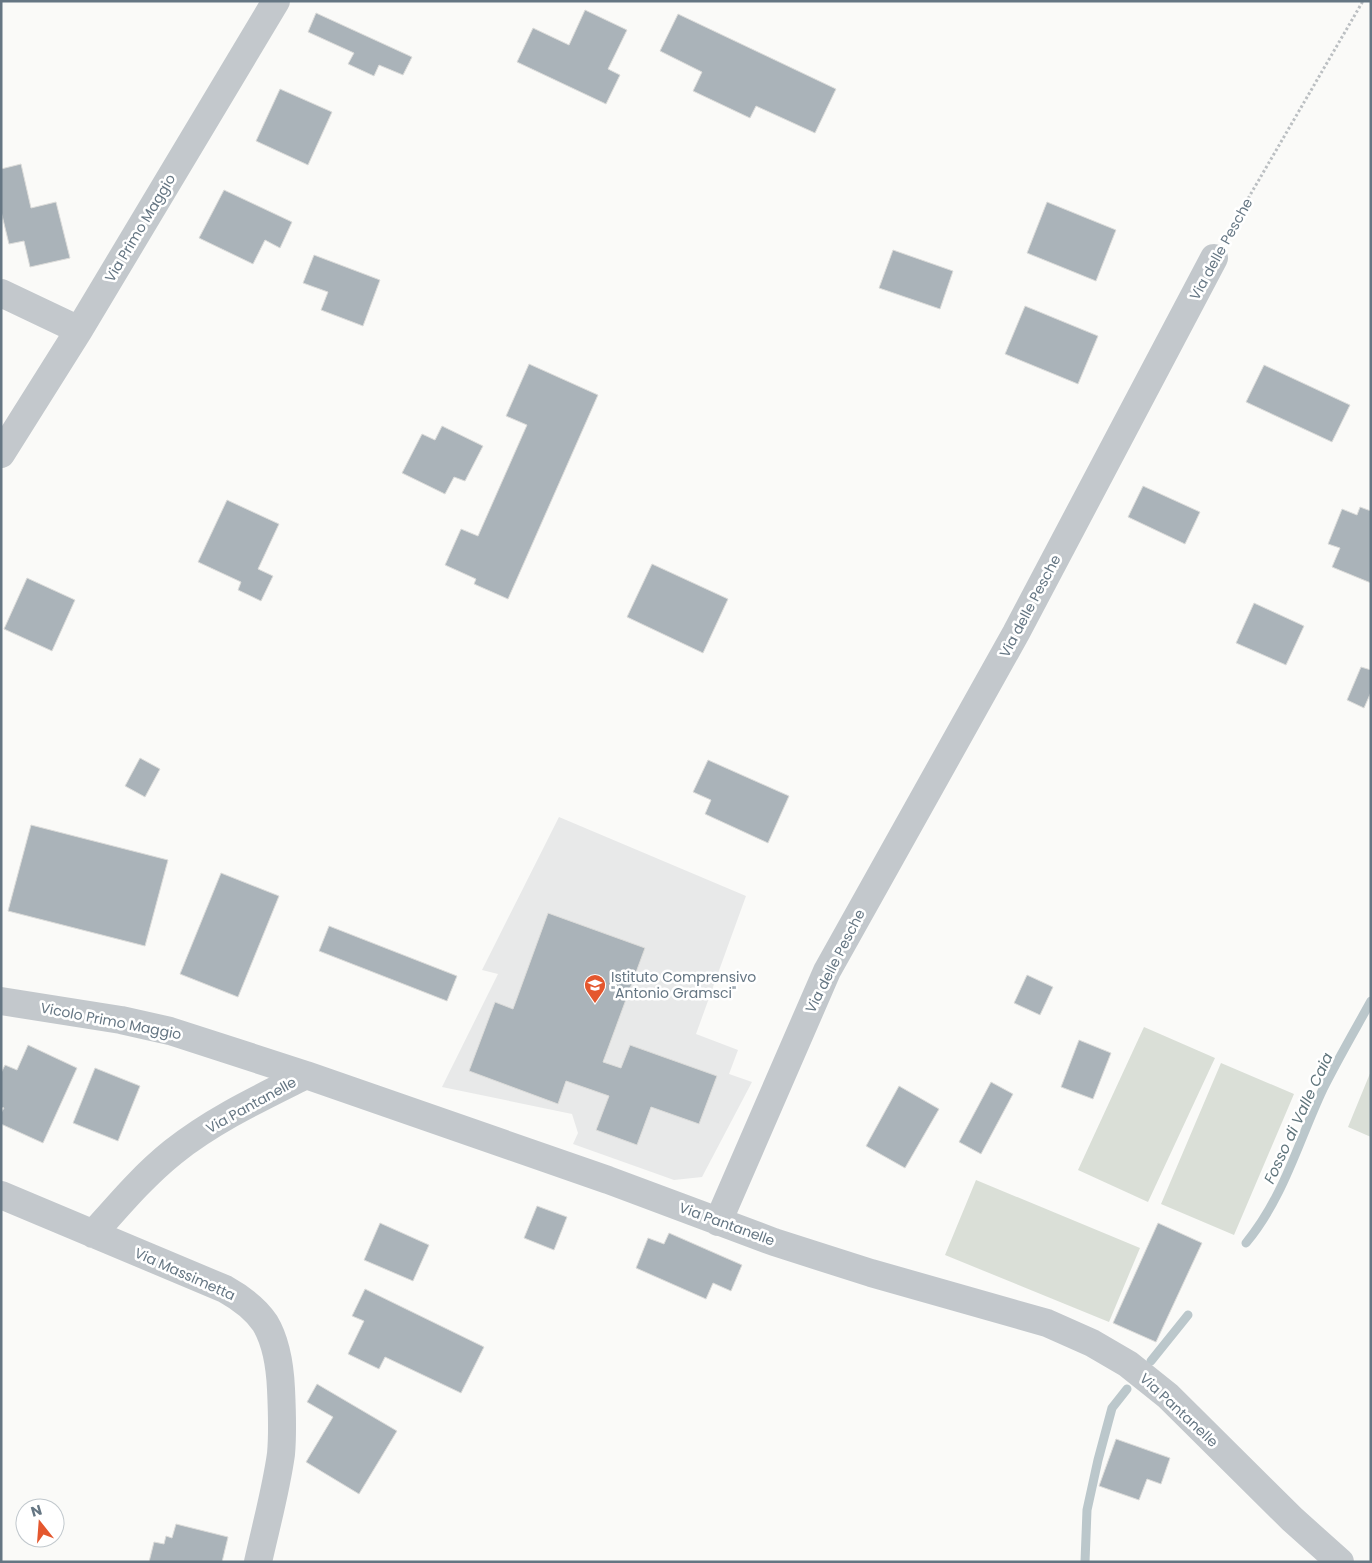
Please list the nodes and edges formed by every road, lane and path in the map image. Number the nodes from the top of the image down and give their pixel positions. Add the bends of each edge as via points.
1 (276, 1) edge
2 (1363, 1) edge
3 (1214, 258) joint
4 (1, 293) edge
5 (79, 330) junction
6 (1, 454) edge
7 (1, 1001) edge
8 (306, 1075) junction
9 (1, 1196) edge
10 (718, 1222) junction
11 (93, 1234) junction
12 (258, 1562) edge
13 (1340, 1562) edge

1 - 5 street, Via Primo Maggio
2 - 3 path, Via delle Pesche
3 - 10 street, Via delle Pesche via 1016,633 828,971
4 - 5 street
5 - 6 street, Via Primo Maggio
7 - 8 street, Vicolo Primo Maggio via 170,1031
8 - 10 street, Via Pantanelle via 608,1180
8 - 11 street, Via Pantanelle via 233,1112 172,1152
9 - 11 street, Via Massimetta
10 - 13 street, Via Pantanelle via 846,1265 1047,1324 1092,1343 1128,1364 1168,1396
11 - 12 street, Via Massimetta via 225,1289 244,1300 266,1325 278,1359 282,1436 279,1467

